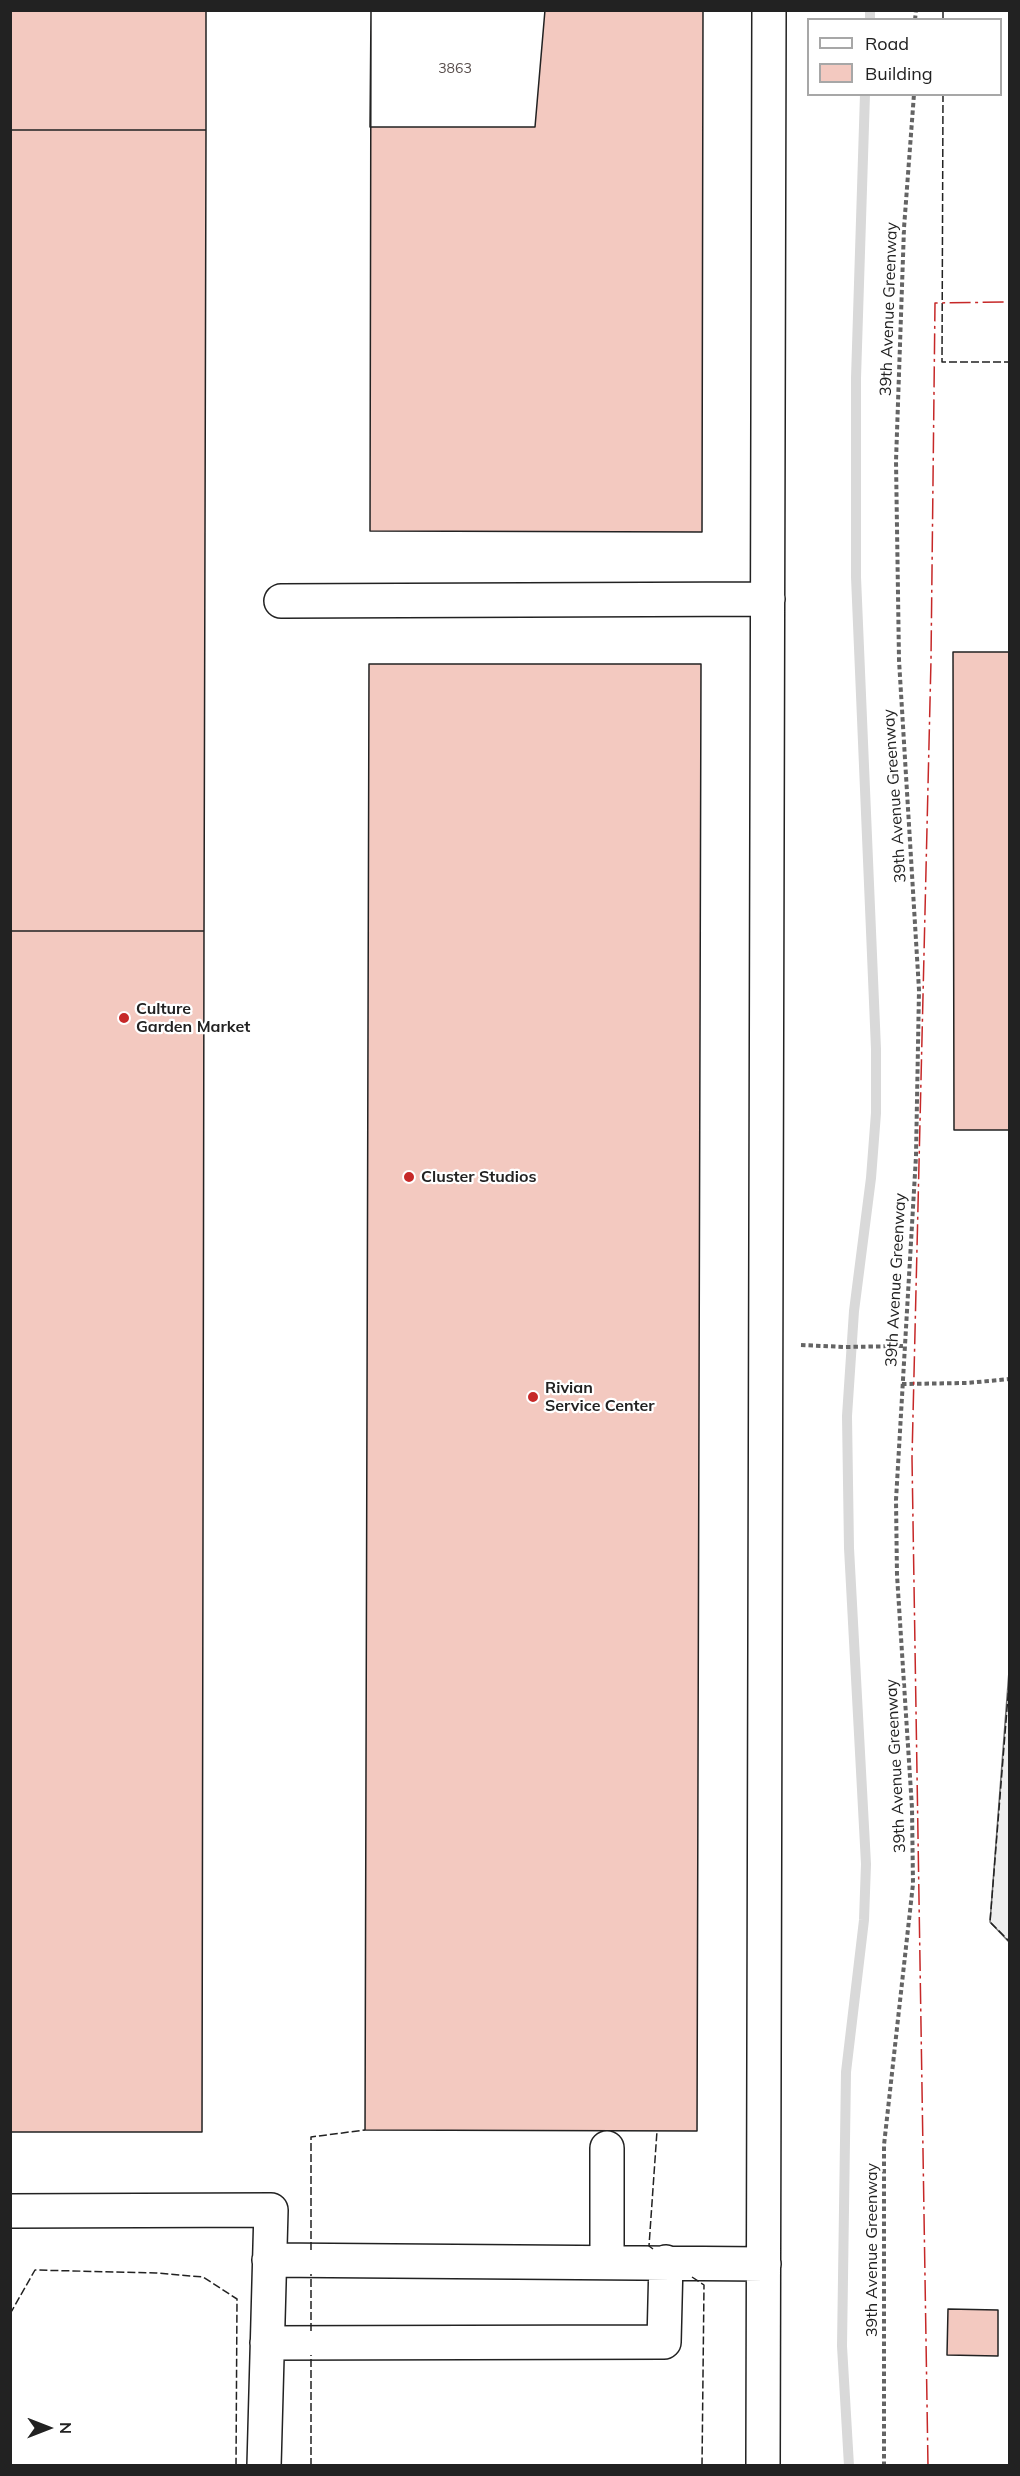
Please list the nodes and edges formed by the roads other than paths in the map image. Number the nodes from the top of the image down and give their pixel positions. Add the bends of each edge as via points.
1 (769, 10) edge
2 (768, 599) junction
3 (281, 602) dead end
4 (607, 2148) dead end
5 (10, 2211) edge
6 (269, 2260) junction
7 (607, 2262) junction
8 (666, 2262) junction
9 (764, 2264) junction
10 (267, 2343) junction
11 (264, 2466) edge
12 (763, 2466) edge

1 - 2 street
2 - 3 street
2 - 9 street
4 - 7 street
5 - 6 street via 271,2210
6 - 7 street
6 - 10 street
7 - 8 street
8 - 9 street
8 - 10 street via 664,2342
9 - 12 street
10 - 11 street

